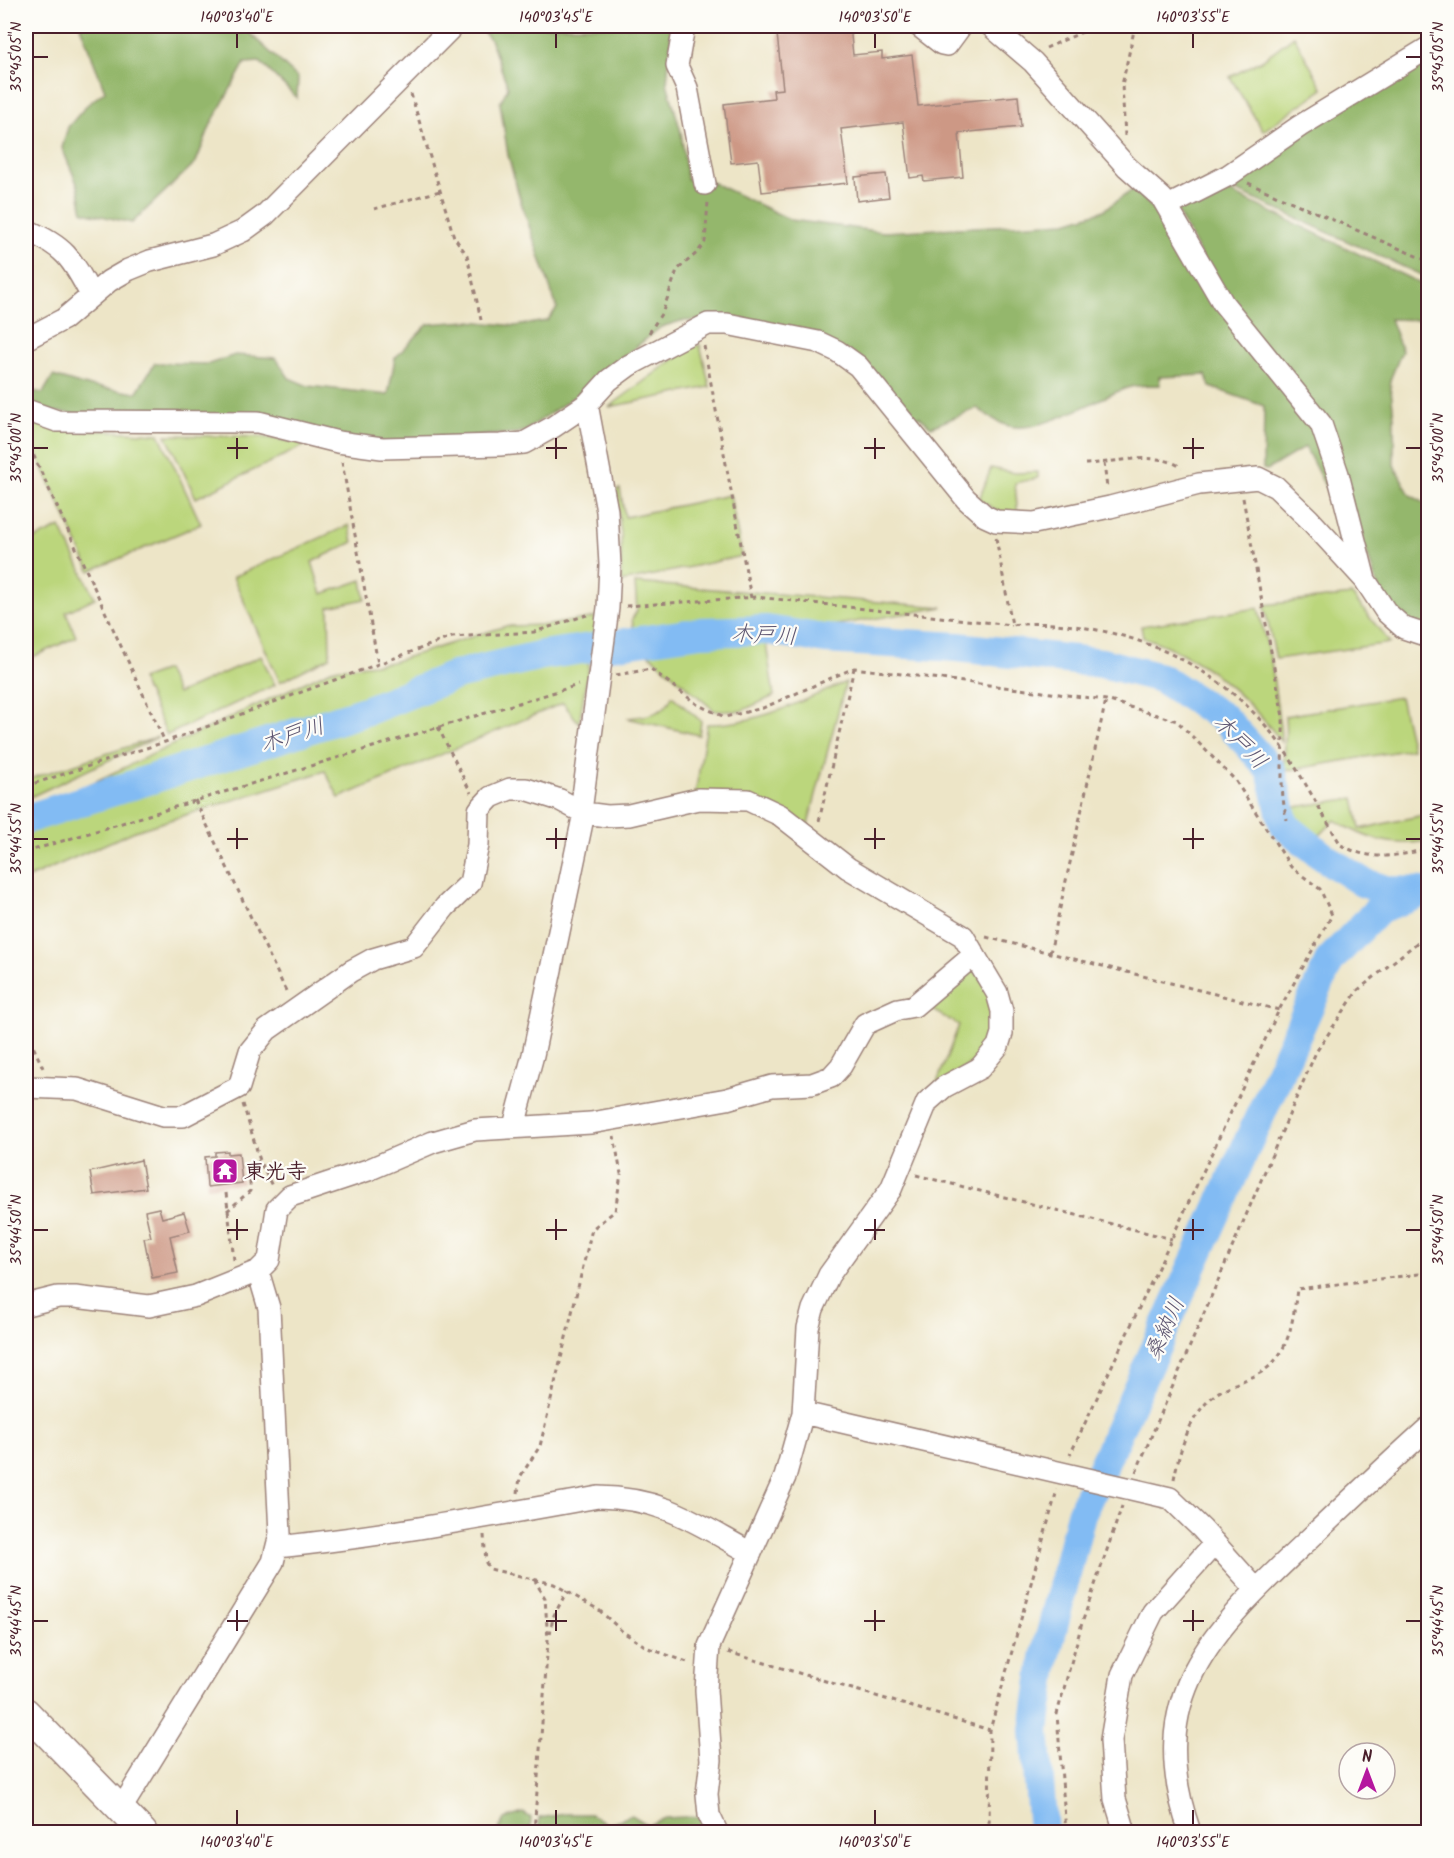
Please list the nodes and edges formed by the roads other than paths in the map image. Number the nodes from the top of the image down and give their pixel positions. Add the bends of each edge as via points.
1 (453, 26) edge
2 (684, 26) edge
3 (919, 26) edge
4 (961, 26) edge
5 (992, 26) edge
6 (1428, 48) edge
7 (705, 184) road end
8 (1168, 206) junction
9 (26, 230) edge
10 (91, 295) junction
11 (26, 339) edge
12 (586, 404) junction
13 (26, 410) edge
14 (1365, 580) junction
15 (1428, 636) edge
16 (583, 812) junction
17 (974, 955) junction
18 (26, 1087) edge
19 (514, 1126) junction
20 (258, 1271) junction
21 (26, 1305) edge
22 (803, 1413) junction
23 (1428, 1428) edge
24 (1215, 1543) junction
25 (277, 1546) junction
26 (751, 1553) junction
27 (1256, 1589) junction
28 (26, 1712) edge
29 (121, 1809) junction
30 (143, 1833) edge
31 (717, 1833) edge
32 (1125, 1833) edge
33 (1190, 1833) edge

1 - 10 street via 265,215 213,245 128,270
2 - 7 street via 677,66 687,88
3 - 4 street via 947,45
5 - 8 street via 1028,58
6 - 8 street via 1300,126 1229,175
8 - 14 street via 1223,303 1321,424
9 - 10 street via 59,246 74,261
10 - 11 street via 64,319
12 - 13 street via 524,443 382,447 338,442 258,422 57,421
12 - 14 street via 609,380 700,327 727,324 818,342 858,366 966,499 996,521 1034,523 1199,484 1258,478 1276,487
12 - 16 street via 607,511 610,565
14 - 15 street via 1376,600 1395,620
16 - 17 street via 629,815 685,801 740,798 755,802 780,815 848,868 935,922 955,929
16 - 18 street via 526,789 510,789 491,797 479,810 478,845 470,883 445,907 414,947 373,959 351,971 267,1030 245,1062 239,1088 183,1116 114,1102 77,1089
16 - 19 street via 533,1055
17 - 19 street via 914,1006 878,1016 865,1024 831,1077 812,1084 772,1086 727,1099 612,1120 556,1127
17 - 22 street via 992,982 1002,1011 998,1046 980,1068 927,1102 900,1171 819,1294 808,1328
19 - 20 street via 475,1130 433,1142 368,1170 290,1196 277,1209 269,1260
20 - 21 street via 196,1296 150,1306 75,1298
20 - 25 street via 269,1308 280,1534
22 - 24 street via 1170,1498
22 - 26 street via 785,1477
23 - 27 street
24 - 27 street
24 - 32 street via 1153,1612 1122,1675 1111,1740 1115,1799
25 - 26 street via 352,1539 598,1497 623,1497 667,1507
25 - 29 street via 273,1562
26 - 31 street via 709,1646 711,1760 707,1794 709,1815
27 - 33 street via 1203,1651 1179,1713 1175,1770
28 - 29 main road
29 - 30 main road

